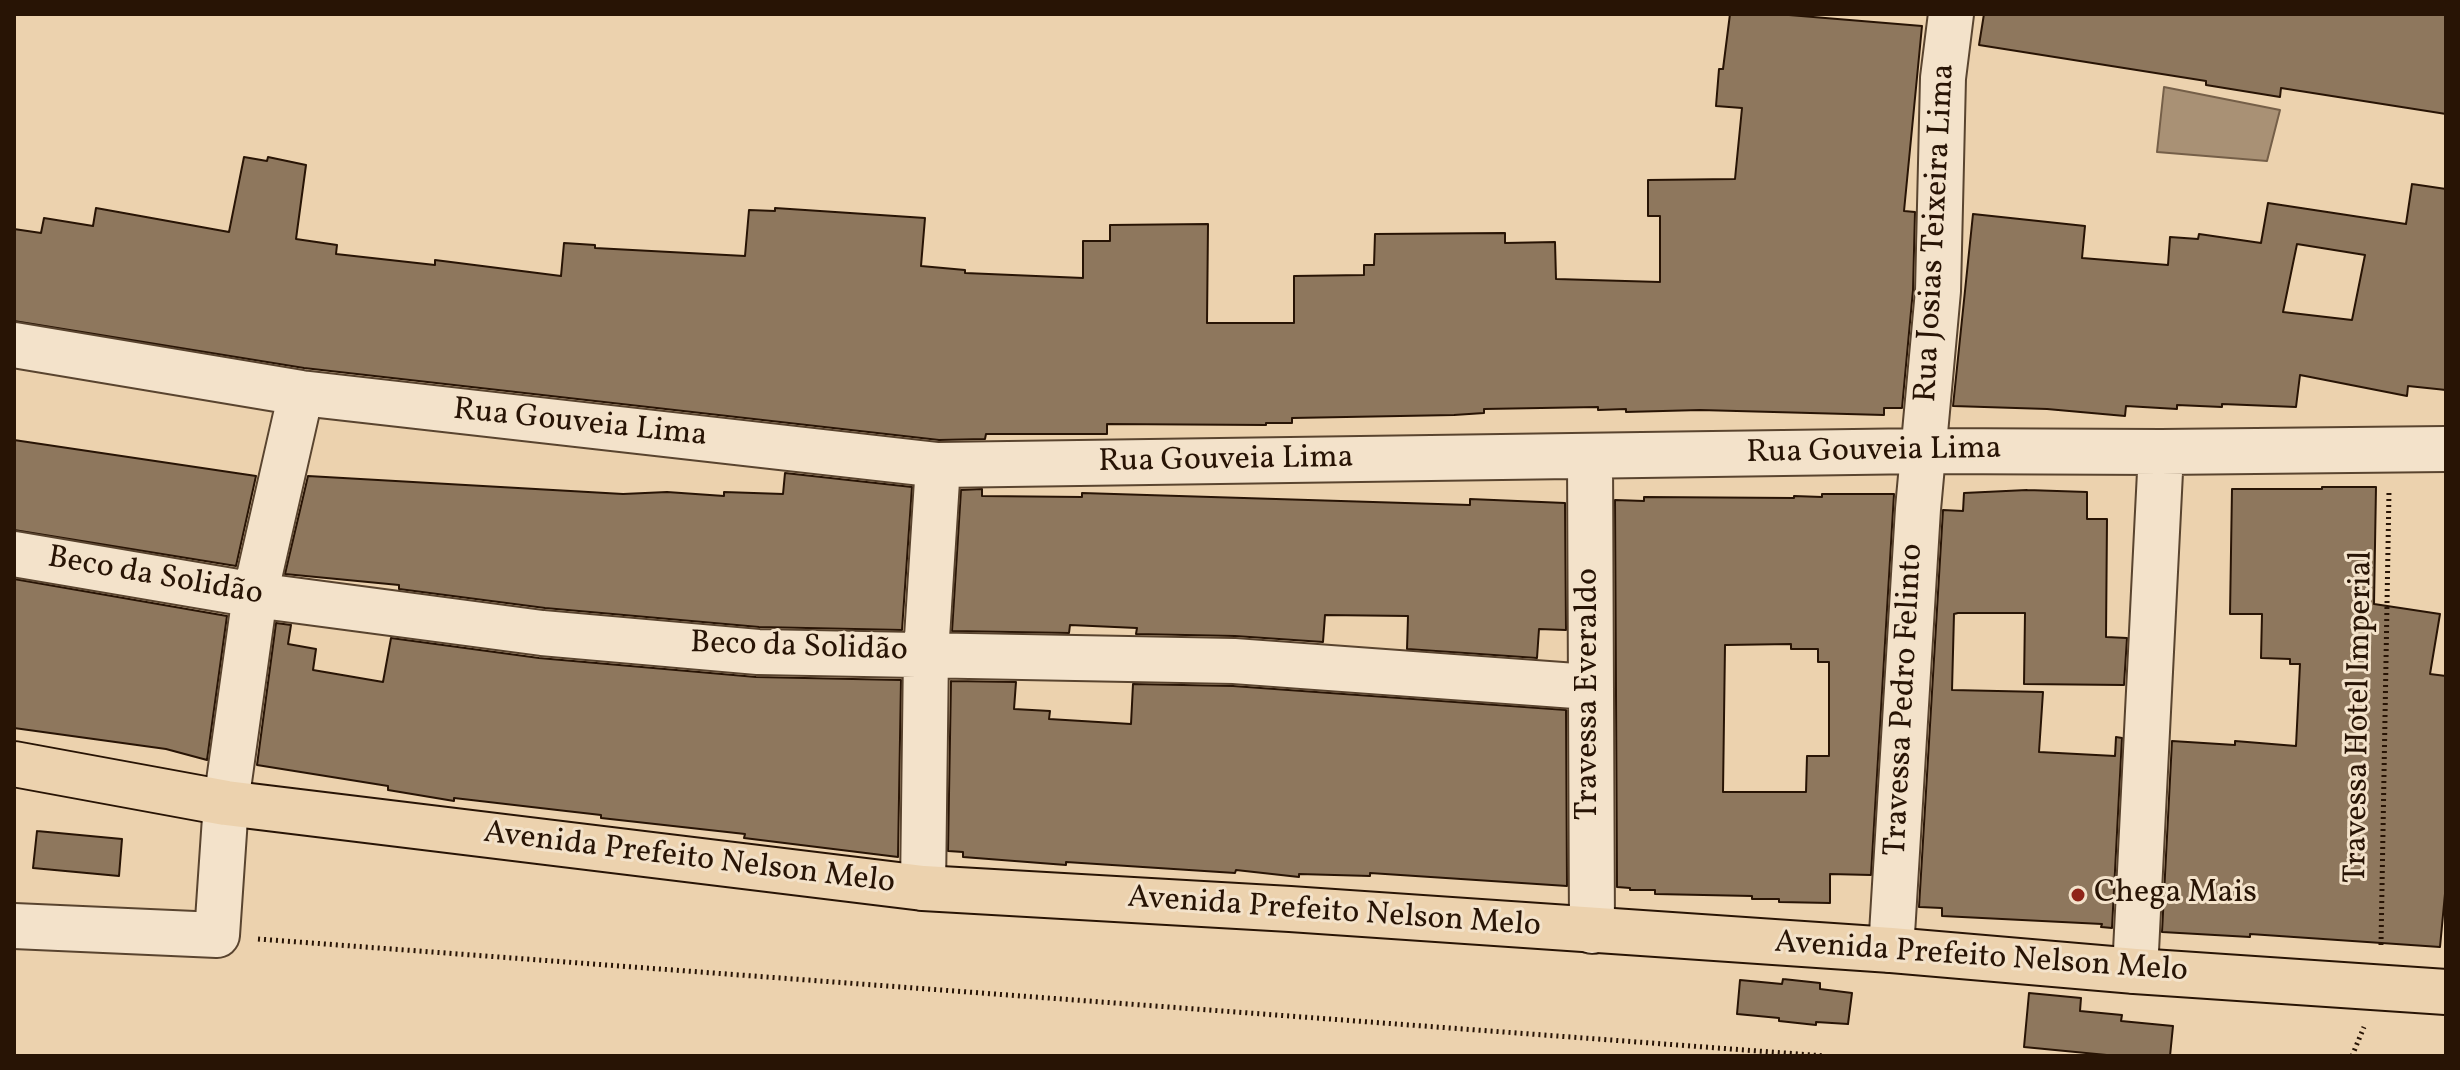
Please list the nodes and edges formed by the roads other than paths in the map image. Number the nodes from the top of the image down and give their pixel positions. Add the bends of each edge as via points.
1 (1951, 14) edge
2 (15, 345) edge
3 (301, 393) junction
4 (2446, 449) edge
5 (1924, 451) junction
6 (2161, 452) junction
7 (1590, 457) junction
8 (938, 465) junction
9 (14, 554) edge
10 (255, 595) junction
11 (926, 653) junction
12 (1589, 687) junction
13 (14, 764) edge
14 (226, 803) junction
15 (923, 888) junction
16 (14, 926) edge
17 (1592, 931) junction
18 (1891, 950) junction
19 (2135, 971) junction
20 (2446, 992) edge

1 - 5 street, Rua Josias Teixeira Lima via 1943,78 1938,291
2 - 3 street, Rua Gouveia Lima
3 - 8 street, Rua Gouveia Lima
3 - 10 street
4 - 6 street, Rua Gouveia Lima
5 - 6 street, Rua Gouveia Lima
5 - 7 street, Rua Gouveia Lima
5 - 18 street, Travessa Pedro Felinto
6 - 19 street
7 - 8 street, Rua Gouveia Lima
7 - 12 street, Travessa Everaldo
8 - 11 street
9 - 10 street, Beco da Solidão
10 - 11 street, Beco da Solidão via 542,633 758,652
10 - 14 street
11 - 12 street, Beco da Solidão via 1234,661
11 - 15 street
12 - 17 street, Travessa Everaldo
13 - 14 main road, Avenida Prefeito Nelson Melo
14 - 15 main road, Avenida Prefeito Nelson Melo
14 - 16 street via 217,935
15 - 17 main road, Avenida Prefeito Nelson Melo
17 - 18 main road, Avenida Prefeito Nelson Melo
18 - 19 main road, Avenida Prefeito Nelson Melo
19 - 20 main road, Avenida Prefeito Nelson Melo

